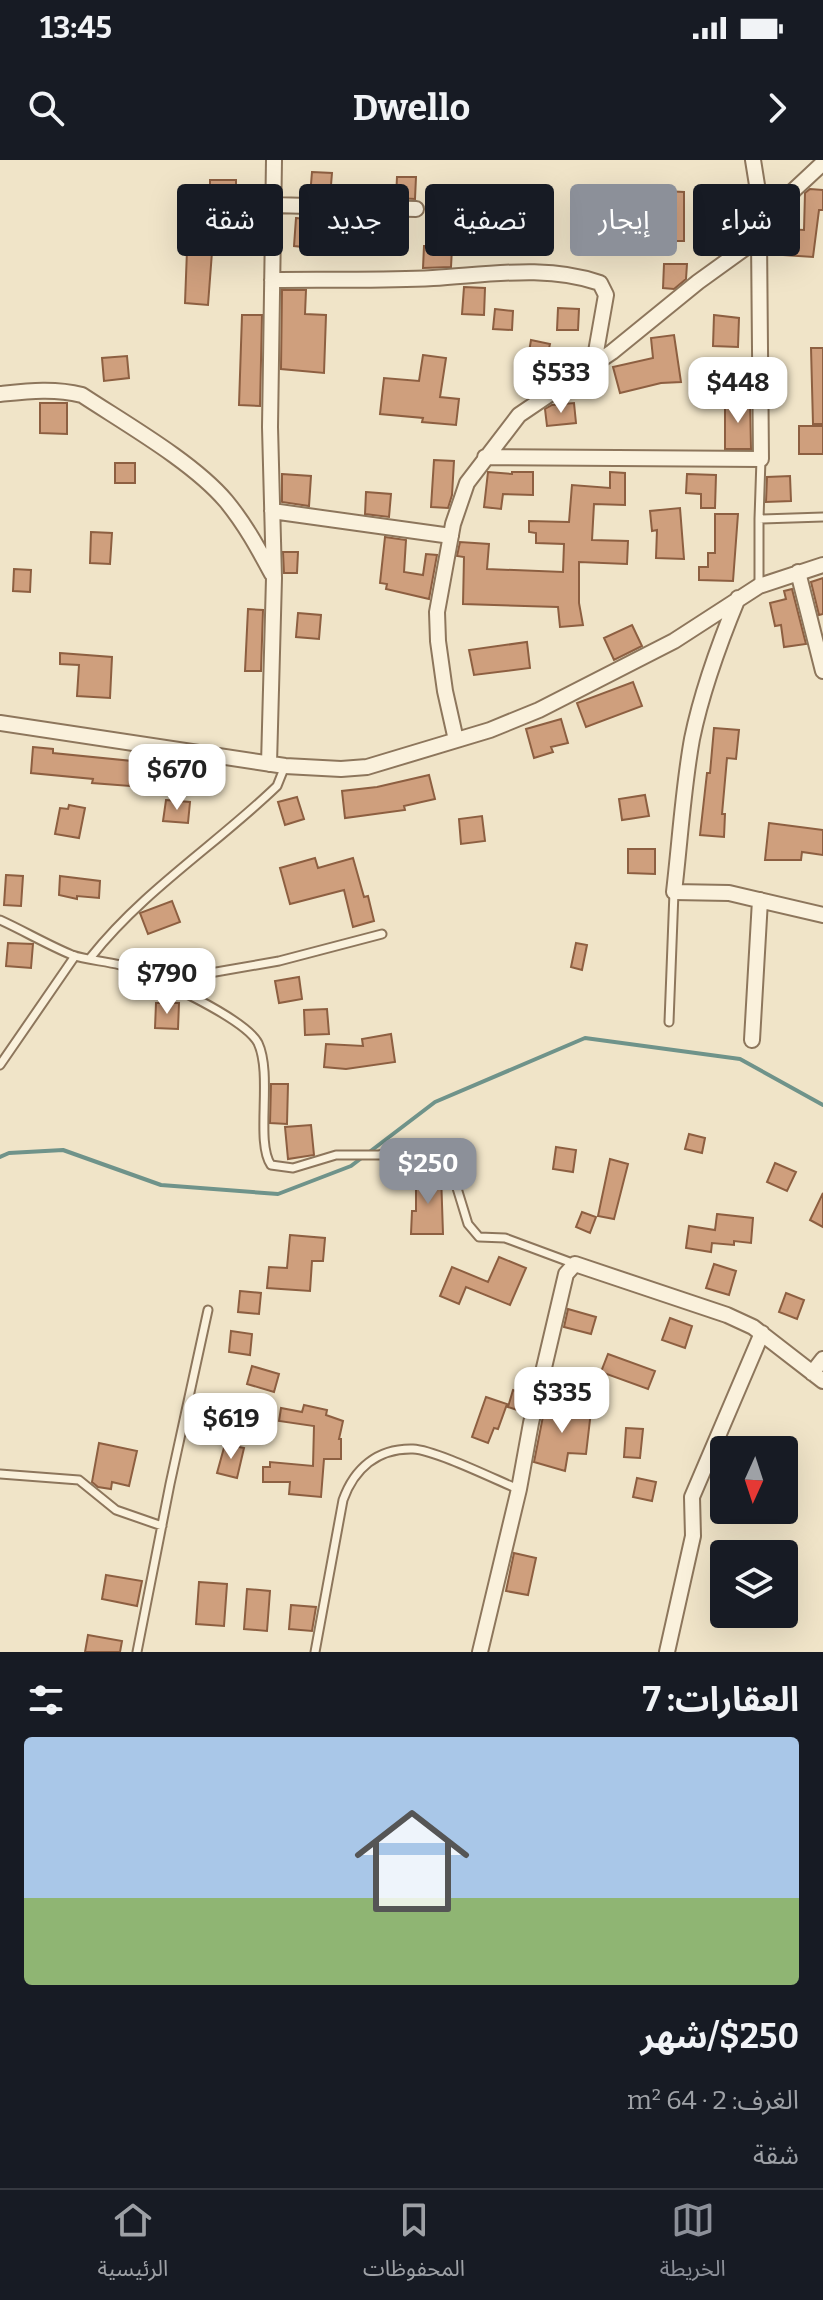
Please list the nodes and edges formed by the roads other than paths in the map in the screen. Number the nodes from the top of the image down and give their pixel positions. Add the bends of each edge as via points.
1 (274, 160) edge
2 (753, 160) edge
3 (823, 163) edge
4 (273, 184) edge
5 (757, 184) edge
6 (800, 184) edge
7 (283, 205) edge
8 (416, 209) dead end
9 (272, 256) edge
10 (735, 256) edge
11 (759, 256) edge
12 (272, 280) junction
13 (594, 363) junction
14 (0, 394) edge
15 (485, 457) junction
16 (761, 459) junction
17 (272, 511) junction
18 (823, 517) edge
19 (759, 519) junction
20 (451, 536) junction
21 (823, 565) edge
22 (798, 572) junction
23 (274, 578) junction
24 (759, 586) junction
25 (739, 598) junction
26 (823, 671) edge
27 (0, 723) edge
28 (456, 740) junction
29 (269, 764) junction
30 (285, 766) junction
31 (674, 892) junction
32 (760, 900) junction
33 (823, 915) edge
34 (0, 920) edge
35 (382, 934) dead end
36 (75, 956) junction
37 (91, 957) junction
38 (164, 981) junction
39 (669, 1022) dead end
40 (752, 1040) dead end
41 (0, 1065) edge
42 (575, 1264) junction
43 (208, 1310) dead end
44 (762, 1333) junction
45 (823, 1359) edge
46 (817, 1377) edge
47 (0, 1474) edge
48 (519, 1489) junction
49 (162, 1526) junction
50 (137, 1652) edge
51 (315, 1652) edge
52 (480, 1652) edge
53 (667, 1652) edge

1 - 4 street
2 - 5 street
3 - 6 street
7 - 8 street
9 - 12 street
10 - 13 street
11 - 16 street
12 - 13 street via 532,272 585,278 600,283 606,295
12 - 17 street
13 - 15 street via 528,407
14 - 23 street via 64,390 104,409 200,475 249,532
15 - 16 street
15 - 20 street via 467,483
16 - 19 lane
17 - 20 street
17 - 23 street
18 - 19 lane
19 - 24 lane
20 - 28 street via 437,612
21 - 22 street
22 - 24 street
22 - 26 street
23 - 29 street
24 - 25 street
25 - 28 street via 641,659 539,710
25 - 31 street via 722,636 692,740
27 - 29 street
28 - 30 street via 367,767
29 - 30 street
30 - 37 lane via 277,786 154,891
31 - 32 street via 729,893
31 - 39 lane
32 - 33 street
32 - 40 street
34 - 36 lane
35 - 38 lane via 279,961
36 - 37 lane
36 - 41 lane
37 - 38 lane
38 - 42 lane via 256,1039 263,1062 271,1165 293,1168 336,1155 430,1149 447,1164 468,1224 479,1237 505,1238
42 - 44 street via 727,1315
42 - 48 street via 566,1274
43 - 49 lane
44 - 46 street
44 - 53 street via 692,1497 693,1536
45 - 46 street
47 - 49 lane via 79,1480 116,1510
48 - 51 lane via 423,1451 401,1450 366,1462 349,1482 343,1500
48 - 52 street
49 - 50 lane

